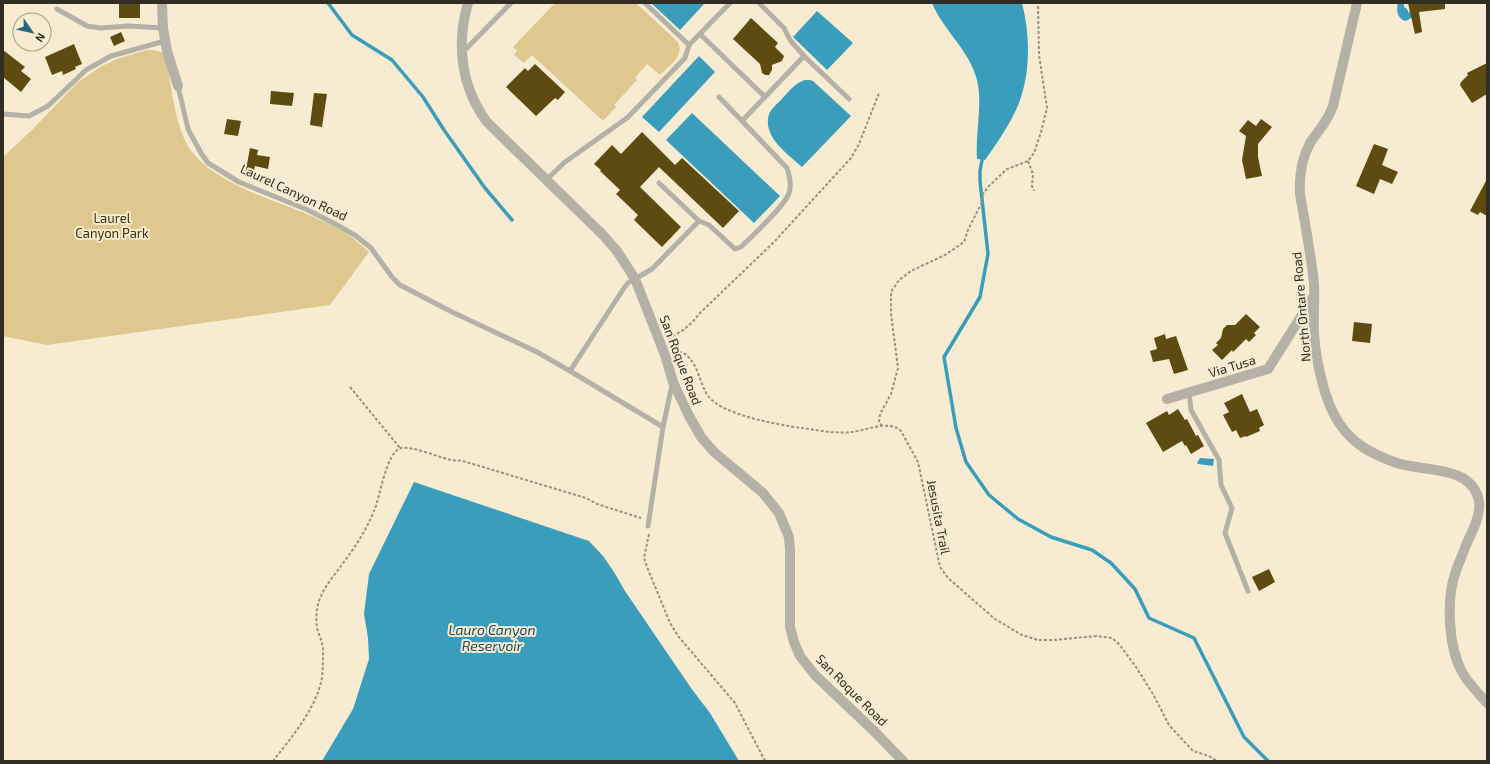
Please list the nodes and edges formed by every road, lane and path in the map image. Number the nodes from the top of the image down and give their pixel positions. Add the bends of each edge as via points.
1 (162, 3) edge
2 (468, 3) edge
3 (511, 3) edge
4 (645, 3) edge
5 (730, 3) edge
6 (759, 3) edge
7 (1038, 3) edge
8 (1357, 3) edge
9 (57, 9) dead end
10 (163, 28) junction
11 (700, 34) junction
12 (165, 41) junction
13 (689, 45) junction
14 (462, 53) junction
15 (804, 56) junction
16 (178, 86) joint
17 (879, 92) dead end
18 (719, 97) dead end
19 (765, 97) junction
20 (849, 99) dead end
21 (3, 114) edge
22 (742, 121) junction
23 (1028, 161) junction
24 (546, 180) junction
25 (659, 183) dead end
26 (1034, 191) dead end
27 (700, 221) junction
28 (635, 279) junction
29 (1314, 296) junction
30 (659, 341) junction
31 (665, 355) junction
32 (570, 371) junction
33 (673, 382) junction
34 (350, 387) dead end
35 (1189, 393) junction
36 (1167, 399) dead end
37 (882, 426) junction
38 (663, 427) junction
39 (400, 448) junction
40 (648, 523) junction
41 (1248, 591) dead end
42 (1487, 703) edge
43 (273, 761) edge
44 (765, 761) edge
45 (903, 761) edge
46 (1217, 761) edge

1 - 10 street, Laurel Canyon Road
2 - 14 street, San Roque Road via 462,26
3 - 14 lane
4 - 13 lane
5 - 11 lane
6 - 15 lane via 784,28 790,40
7 - 23 path via 1039,55 1047,108 1034,153
8 - 29 street, North Ontare Road via 1333,106 1327,120 1311,142 1301,167 1300,194
9 - 10 lane via 87,26
10 - 12 street, Laurel Canyon Road
11 - 13 lane
11 - 19 lane
12 - 16 street, Laurel Canyon Road
12 - 21 lane via 111,56 86,70 48,106 29,116
13 - 24 lane via 685,58 627,118 564,162
14 - 24 street, San Roque Road via 464,74 483,117
15 - 19 lane
15 - 20 lane
16 - 32 lane, Laurel Canyon Road via 188,129 208,163 238,182 308,210 339,226 371,248 400,285 537,352
17 - 30 path via 859,144 840,171 774,242 694,321 678,333
18 - 22 lane
19 - 22 lane
22 - 27 lane via 787,168 791,186 789,193 785,201 738,249 730,245 709,225
23 - 26 path via 1033,174
23 - 37 path via 1007,169 989,186 983,194 982,202 964,242 911,271 899,280 891,292 891,314 898,368 891,394 880,414 879,422
24 - 28 street, San Roque Road via 602,234 617,251
25 - 27 lane
27 - 28 lane via 652,269
28 - 30 street, San Roque Road
28 - 32 lane via 624,288
29 - 35 street, Via Tusa via 1268,368
29 - 42 street, North Ontare Road via 1316,354 1330,407 1338,422 1362,448 1394,462 1458,476 1468,482 1479,498 1479,510 1455,571 1451,592 1451,621 1457,660 1462,672
30 - 31 street, San Roque Road
31 - 33 street, San Roque Road
31 - 37 path, Jesusita Trail via 677,352 686,354 694,362 708,396 715,403 744,416 827,431 850,432
32 - 38 lane, Laurel Canyon Road
33 - 38 lane
33 - 45 street, San Roque Road via 701,437 714,452 763,493 779,513 789,538 790,626 800,656 815,675
34 - 39 path
35 - 36 street, Via Tusa
35 - 41 lane via 1191,410 1219,460 1221,485 1232,508 1224,533
37 - 46 path, Jesusita Trail via 892,426 901,431 918,462 940,567 948,578 995,619 1022,636 1038,640 1096,636 1112,638 1132,660 1169,726 1193,751
38 - 40 lane
39 - 40 path via 463,461 586,498
39 - 43 path via 387,466 369,524 325,588 319,601 316,614 323,662 317,694 306,715
40 - 44 path via 649,539 644,558 670,623 735,703

